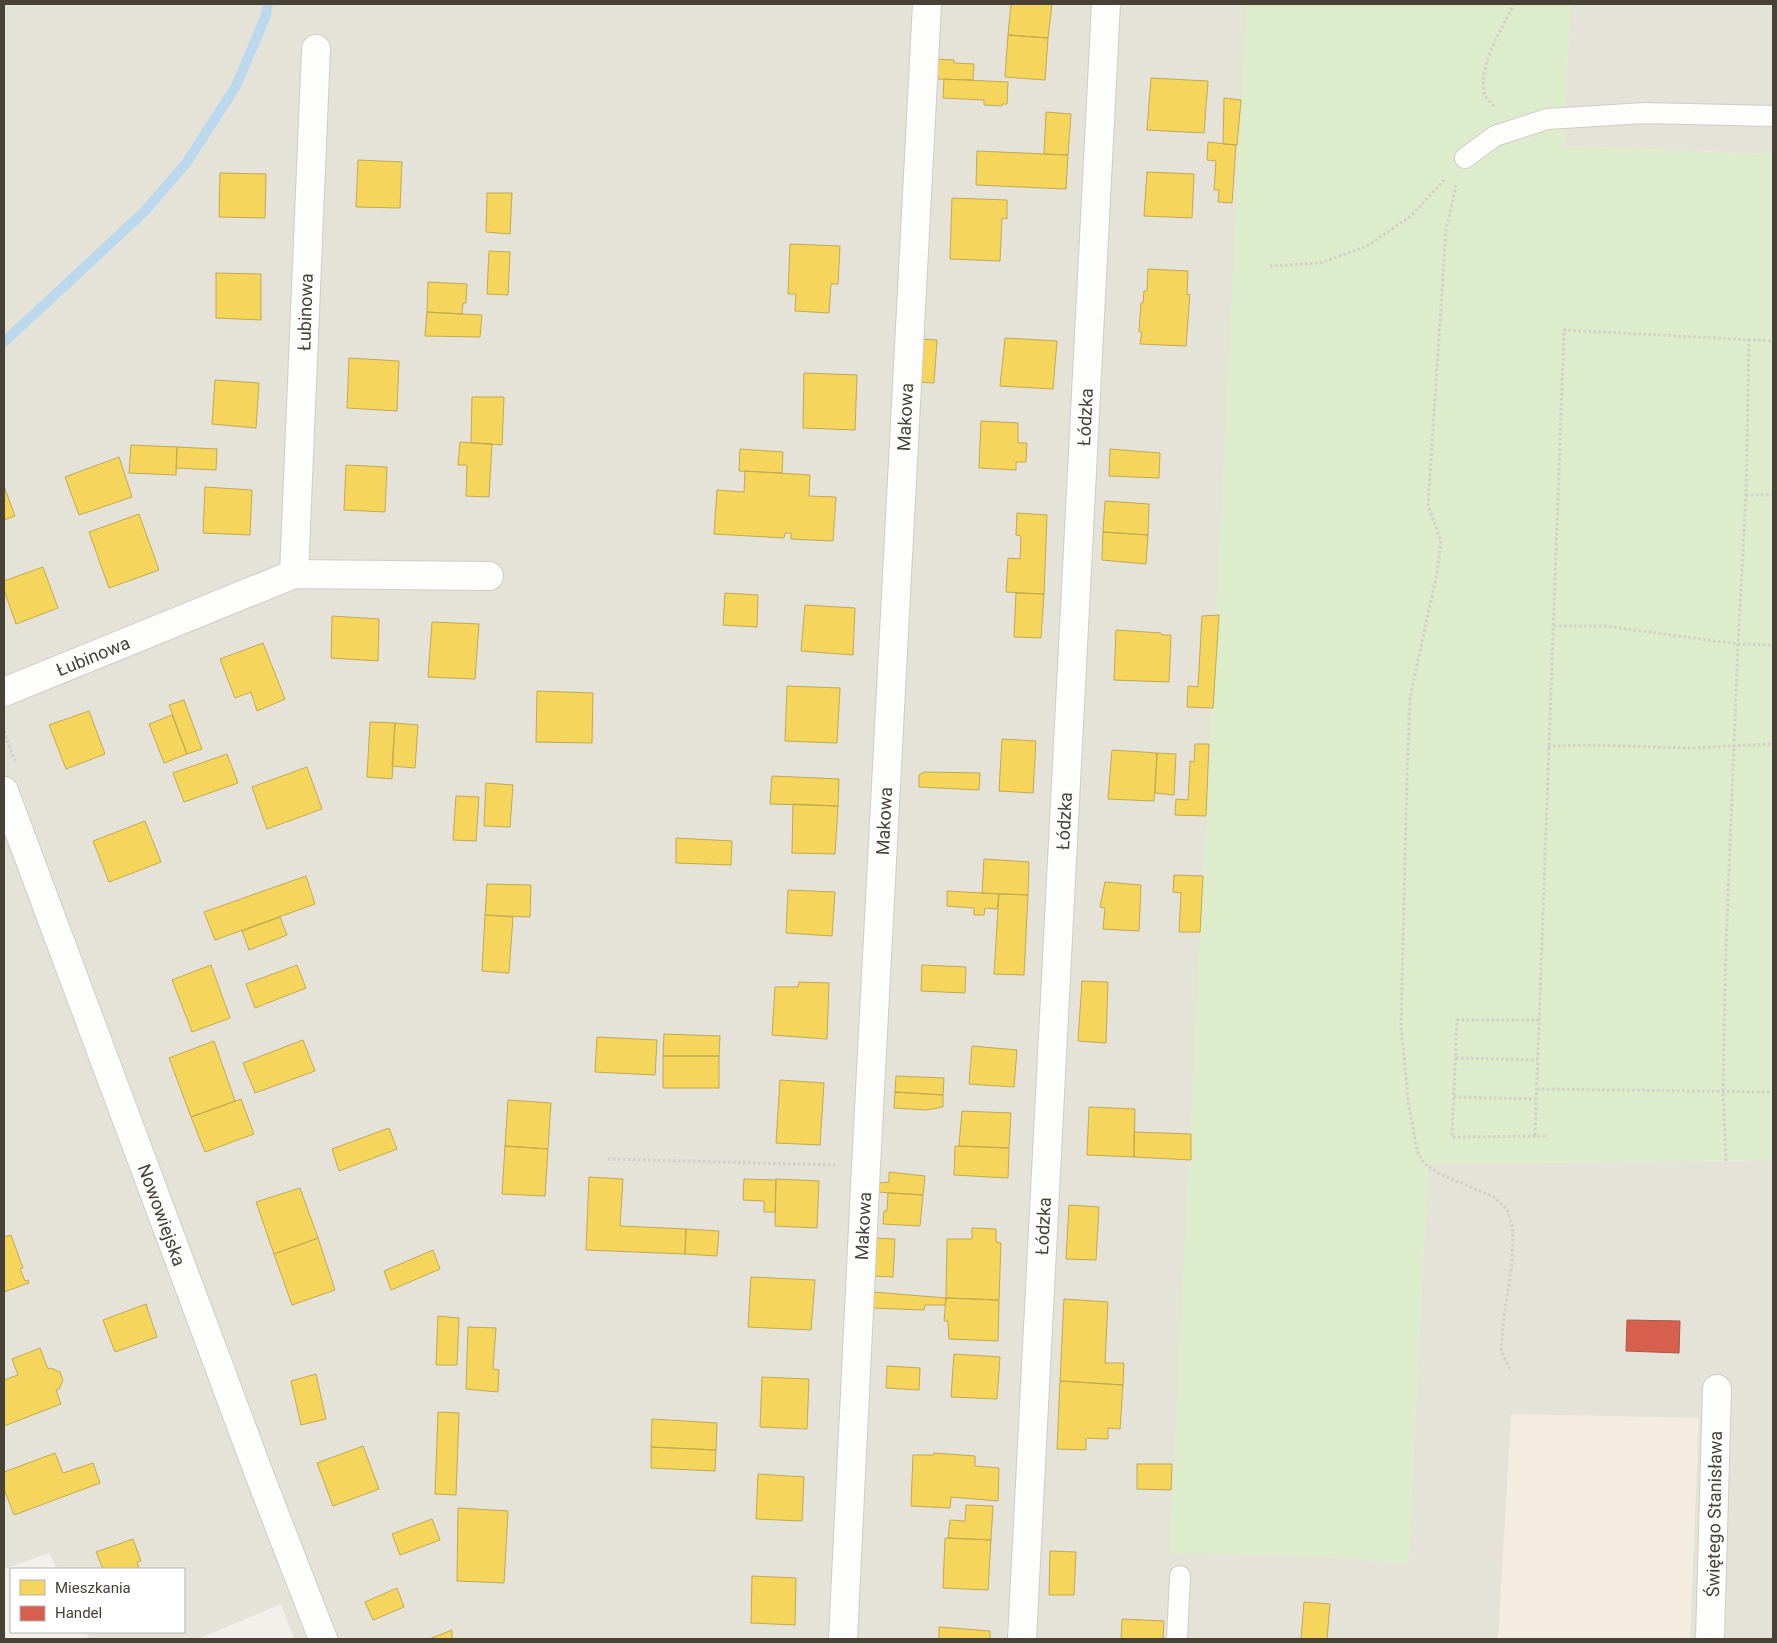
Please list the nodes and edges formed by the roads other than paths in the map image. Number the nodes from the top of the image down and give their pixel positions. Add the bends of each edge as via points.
1 (927, 4) edge
2 (1106, 4) edge
3 (316, 49) dead end
4 (1773, 116) edge
5 (1465, 158) road end
6 (294, 574) junction
7 (489, 576) dead end
8 (4, 692) edge
9 (4, 791) edge
10 (1717, 1389) dead end
11 (1180, 1576) dead end
12 (323, 1639) edge
13 (843, 1639) edge
14 (1022, 1639) edge
15 (1177, 1639) edge
16 (1710, 1639) edge

1 - 13 street, Makowa
2 - 14 street, Łódzka
3 - 6 street, Łubinowa
4 - 5 lane via 1645,113 1546,119 1495,136
6 - 7 street, Łubinowa
6 - 8 street, Łubinowa
9 - 12 street, Nowowiejska
10 - 16 street, Świętego Stanisława
11 - 15 lane

